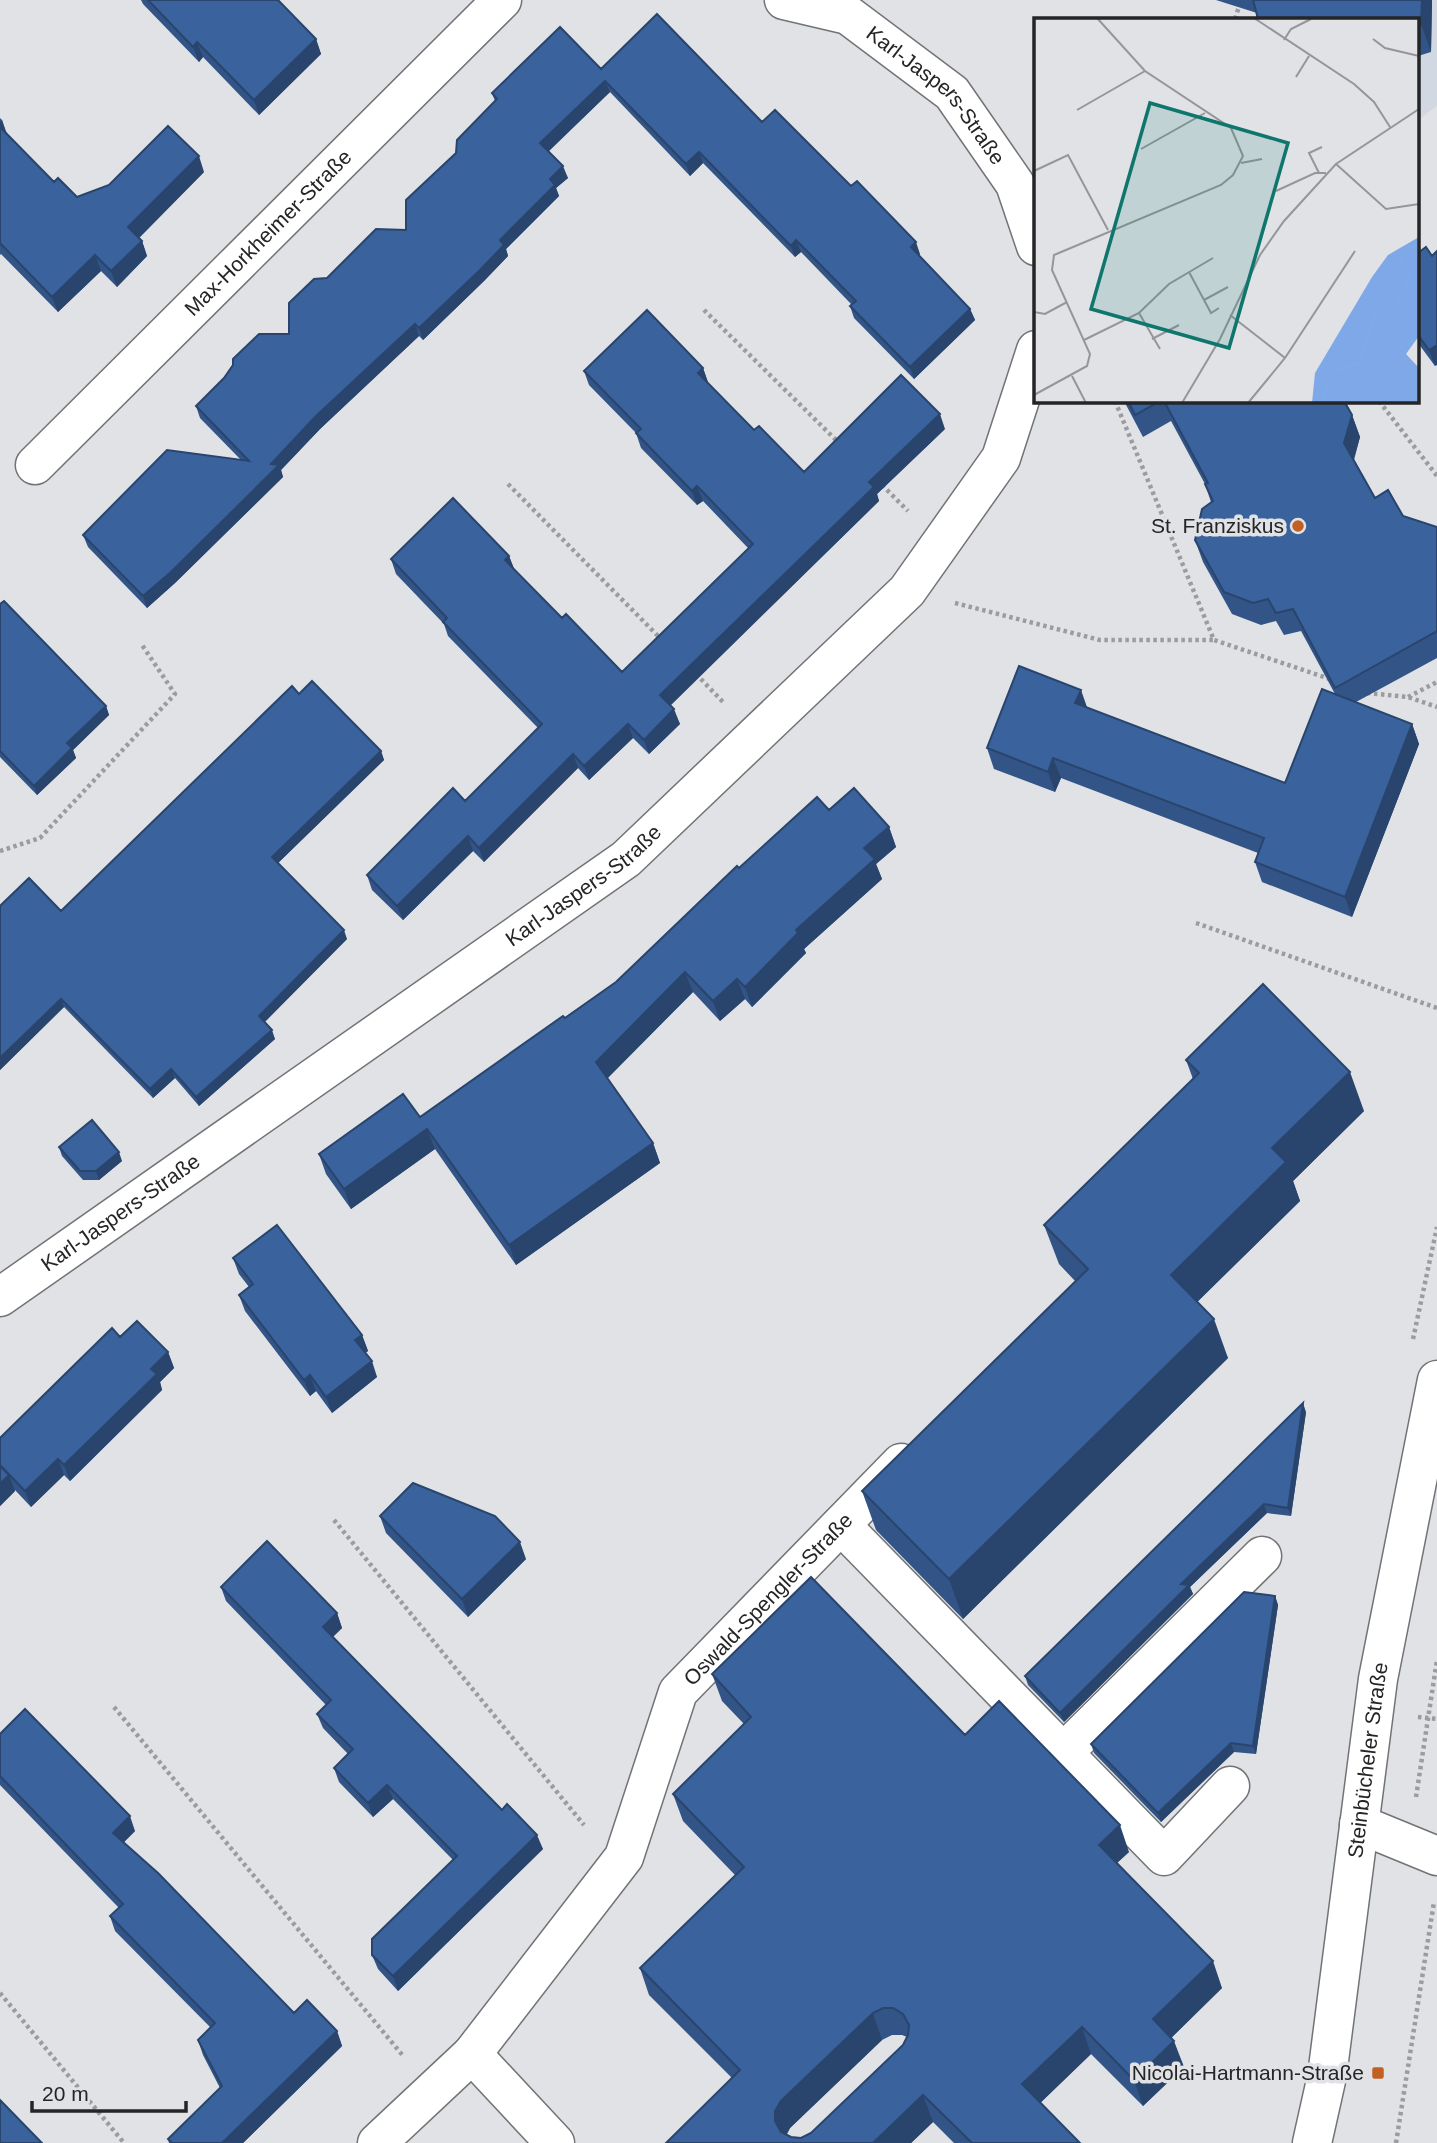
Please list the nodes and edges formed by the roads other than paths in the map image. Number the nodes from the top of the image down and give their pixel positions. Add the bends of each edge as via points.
1 (502, 0) edge
2 (784, 0) edge
3 (1026, 181) edge
4 (1034, 233) edge
5 (1034, 356) edge
6 (35, 466) dead end
7 (0, 1297) edge
8 (1437, 1380) edge
9 (925, 1438) edge
10 (841, 1525) junction
11 (1262, 1556) dead end
12 (1063, 1753) junction
13 (1230, 1786) dead end
14 (1359, 1824) junction
15 (1437, 1856) edge
16 (472, 2053) junction
17 (377, 2143) edge
18 (555, 2143) edge
19 (1312, 2143) edge

1 - 6 street, Max-Horkheimer-Straße
2 - 3 street, Karl-Jaspers-Straße via 848,15 952,93
3 - 4 street, Karl-Jaspers-Straße
5 - 7 street, Karl-Jaspers-Straße via 1001,458 907,591 626,859
8 - 14 street, Steinbücheler Straße via 1378,1679
9 - 10 street, Oswald-Spengler-Straße
10 - 12 street
10 - 16 street, Oswald-Spengler-Straße via 678,1692 624,1857
11 - 12 street
12 - 13 street via 1164,1856
14 - 15 street
14 - 19 street, Steinbücheler Straße via 1327,2076
16 - 17 street, Oswald-Spengler-Straße
16 - 18 street

